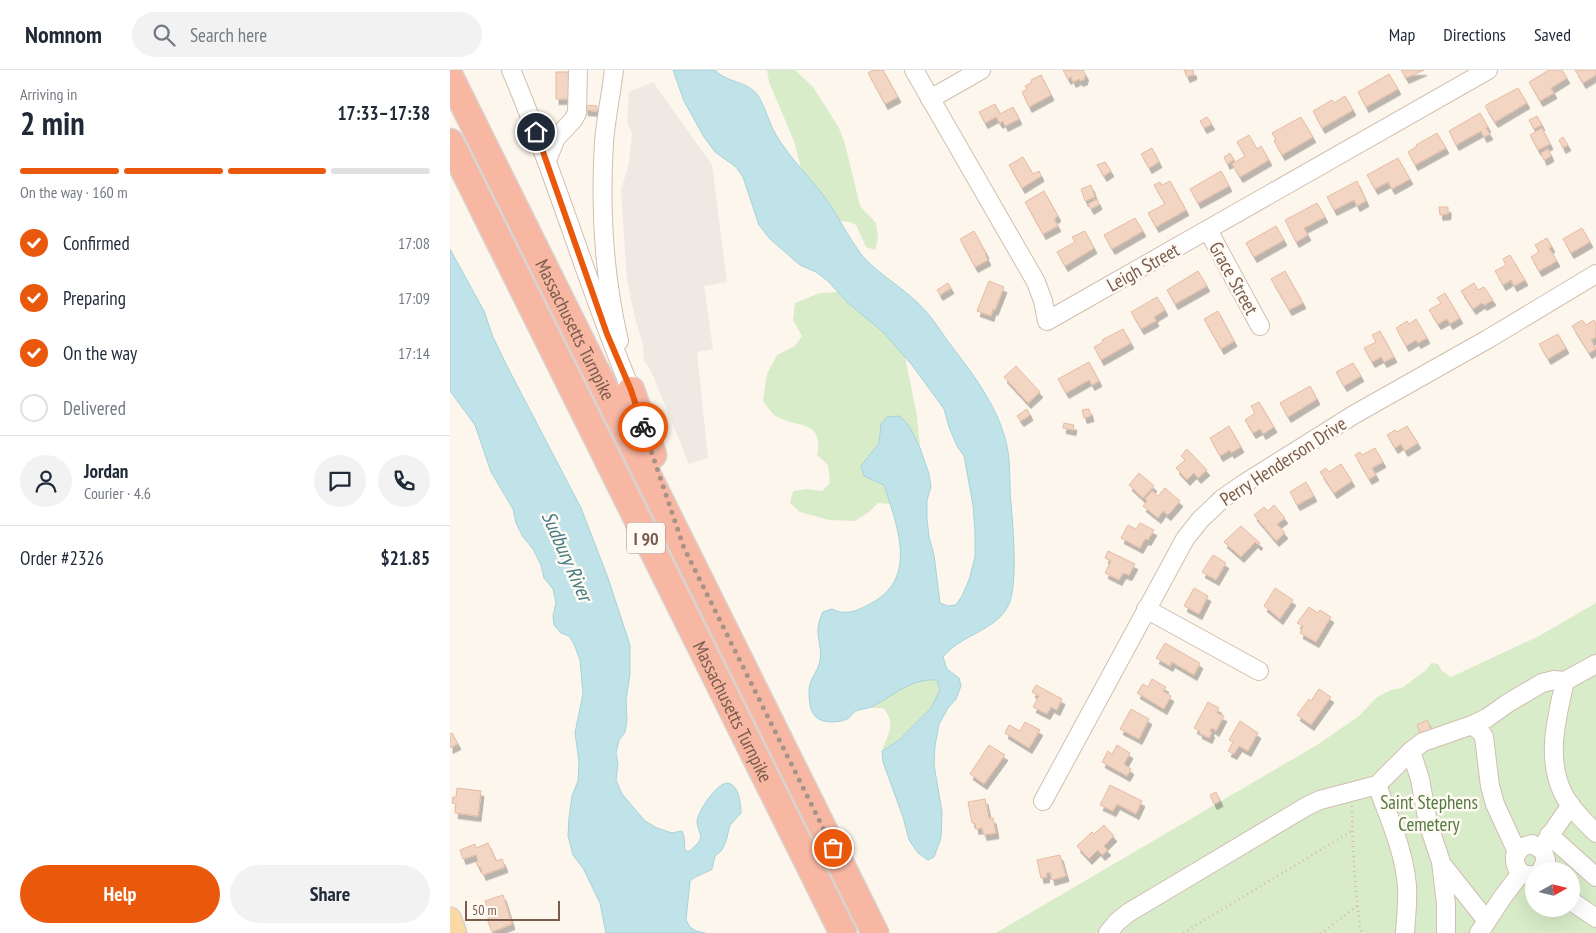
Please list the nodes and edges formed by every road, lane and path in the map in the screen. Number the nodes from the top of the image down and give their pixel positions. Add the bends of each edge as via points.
1 (511, 70) edge
2 (578, 70) edge
3 (614, 70) edge
4 (914, 70) edge
5 (981, 70) edge
6 (1488, 70) edge
7 (450, 78) edge
8 (930, 99) junction
9 (450, 142) edge
10 (547, 160) junction
11 (1208, 230) junction
12 (1596, 274) edge
13 (1260, 326) dead end
14 (631, 390) junction
15 (684, 548) junction
16 (1146, 610) junction
17 (1596, 664) edge
18 (1259, 671) dead end
19 (1566, 681) junction
20 (1472, 726) junction
21 (1411, 751) junction
22 (1377, 785) junction
23 (1352, 792) junction
24 (1043, 801) dead end
25 (1571, 806) junction
26 (1352, 832) junction
27 (1596, 833) edge
28 (1545, 842) junction
29 (1517, 852) junction
30 (1440, 862) junction
31 (1545, 862) edge
32 (1525, 871) edge
33 (1525, 877) edge
34 (1596, 877) edge
35 (1357, 905) junction
36 (1580, 907) edge
37 (1596, 918) edge
38 (450, 919) edge
39 (1483, 927) edge
40 (455, 933) edge
41 (843, 933) edge
42 (875, 933) edge
43 (1108, 933) edge
44 (1183, 933) edge
45 (1320, 933) edge
46 (1362, 933) edge
47 (1405, 933) edge
48 (1446, 933) edge

1 - 10 street
2 - 10 street via 577,114 556,138
3 - 14 street via 604,141 604,240 610,292
4 - 8 street, Leigh Street
5 - 8 street
6 - 11 street, Leigh Street
7 - 15 highway, Massachusetts Turnpike / I 90
8 - 11 street, Leigh Street via 1036,282 1044,301 1047,321
9 - 41 highway, Massachusetts Turnpike / I 90
10 - 14 street via 607,334
11 - 13 street, Grace Street
12 - 16 street, Perry Henderson Drive via 1356,414 1222,500 1185,539
14 - 15 highway
15 - 42 highway, Massachusetts Turnpike / I 90
16 - 18 street
16 - 24 street, Perry Henderson Drive
17 - 19 street
19 - 20 street via 1542,683
19 - 25 street via 1556,723 1554,762 1562,791
20 - 21 street via 1423,742
20 - 29 street via 1484,737 1494,804
21 - 22 street
21 - 30 street
22 - 23 street
22 - 47 street via 1405,868 1408,910
23 - 26 path
23 - 43 street via 1307,806 1128,913
25 - 27 street
25 - 28 street
26 - 35 path
26 - 44 path
28 - 29 street via 1536,846 1528,844
28 - 31 street
28 - 34 street
29 - 32 street via 1515,863
30 - 39 street
30 - 48 street
33 - 39 street via 1502,898
35 - 45 path
35 - 46 path
36 - 37 street
38 - 40 main road

